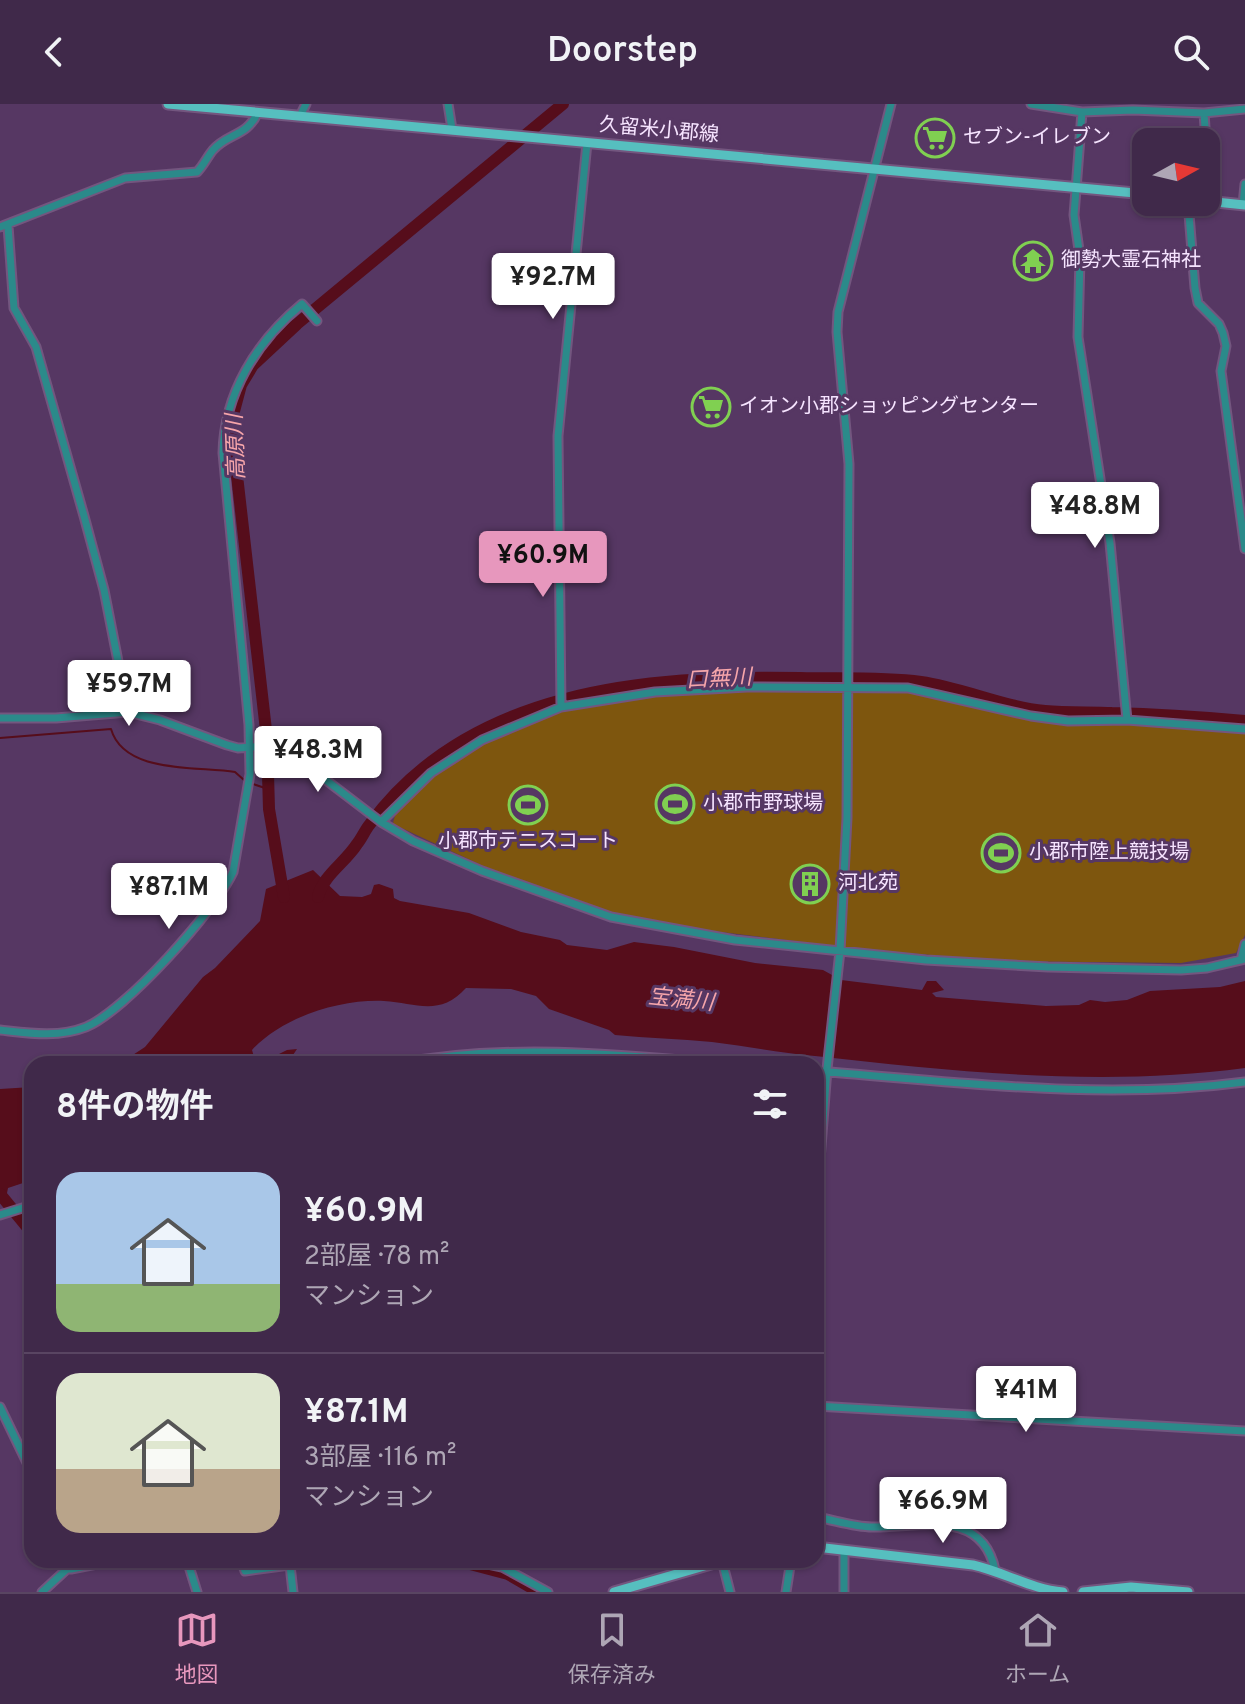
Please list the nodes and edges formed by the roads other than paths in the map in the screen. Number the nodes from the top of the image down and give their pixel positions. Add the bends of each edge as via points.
1 (168, 104) edge
2 (306, 104) edge
3 (448, 104) edge
4 (891, 104) edge
5 (1031, 104) edge
6 (1133, 107) edge
7 (1245, 109) edge
8 (1199, 110) edge
9 (258, 112) junction
10 (1082, 112) junction
11 (300, 116) junction
12 (452, 129) junction
13 (587, 143) junction
14 (873, 169) junction
15 (1245, 184) edge
16 (1076, 186) junction
17 (1132, 192) edge
18 (1220, 202) edge
19 (1244, 205) edge
20 (1189, 216) edge
21 (4, 226) edge
22 (316, 320) dead end
23 (1245, 549) edge
24 (848, 686) junction
25 (561, 707) junction
26 (128, 712) junction
27 (0, 718) edge
28 (1127, 720) junction
29 (1245, 729) edge
30 (250, 747) junction
31 (381, 822) junction
32 (1245, 944) edge
33 (839, 955) junction
34 (1243, 959) edge
35 (0, 1030) edge
36 (469, 1056) edge
37 (632, 1056) edge
38 (826, 1070) junction
39 (1245, 1082) edge
40 (824, 1098) edge
41 (24, 1208) edge
42 (0, 1215) edge
43 (824, 1406) edge
44 (0, 1407) edge
45 (1245, 1431) edge
46 (24, 1456) edge
47 (824, 1519) edge
48 (824, 1548) edge
49 (844, 1550) junction
50 (73, 1568) edge
51 (190, 1568) edge
52 (244, 1568) edge
53 (263, 1568) edge
54 (293, 1568) edge
55 (504, 1568) edge
56 (696, 1568) edge
57 (725, 1568) edge
58 (790, 1568) edge
59 (67, 1569) joint
60 (995, 1570) junction
61 (42, 1592) edge
62 (197, 1592) edge
63 (293, 1592) edge
64 (548, 1592) edge
65 (614, 1592) edge
66 (730, 1592) edge
67 (786, 1592) edge
68 (844, 1592) edge
69 (1063, 1592) edge
70 (1083, 1592) edge
71 (1188, 1592) edge

1 - 9 main road, 久留米小郡線
2 - 11 street
3 - 12 street
4 - 14 street
5 - 10 street
6 - 8 street
6 - 10 street
7 - 8 street
9 - 11 main road, 久留米小郡線
9 - 21 street via 244,132 214,149 197,172 125,178
10 - 16 street
11 - 12 main road, 久留米小郡線
12 - 13 main road, 久留米小郡線
13 - 14 main road, 久留米小郡線
13 - 25 street via 558,436
14 - 16 main road, 久留米小郡線
14 - 24 street via 837,322 849,464
15 - 19 street
16 - 17 main road, 久留米小郡線
16 - 28 street via 1078,337 1110,543
18 - 19 main road
20 - 23 street via 1198,303 1219,324 1226,346 1221,371
21 - 26 street via 14,308 36,347 80,502
22 - 30 street via 302,304 279,324 251,360 223,433
24 - 25 street via 655,692
24 - 28 street via 923,690 1068,721
24 - 33 street
25 - 31 street via 482,740 431,773
26 - 27 street
26 - 30 street via 227,745
28 - 29 street
30 - 31 street via 280,745
30 - 35 street via 236,863 208,912 104,1018 61,1033
31 - 33 street via 453,859 599,914
32 - 34 street
33 - 34 street via 1181,970
33 - 38 street
36 - 37 street
38 - 39 street via 1107,1091
38 - 40 street
41 - 42 street
43 - 45 street
44 - 46 street
47 - 60 street via 868,1527 934,1523 959,1528 981,1541
48 - 49 main road
49 - 60 main road
49 - 68 street
50 - 59 street
51 - 62 street
52 - 53 street
54 - 63 street
55 - 64 street
56 - 65 main road
57 - 66 street
58 - 67 street
59 - 61 street
60 - 69 main road
70 - 71 main road via 1131,1587

